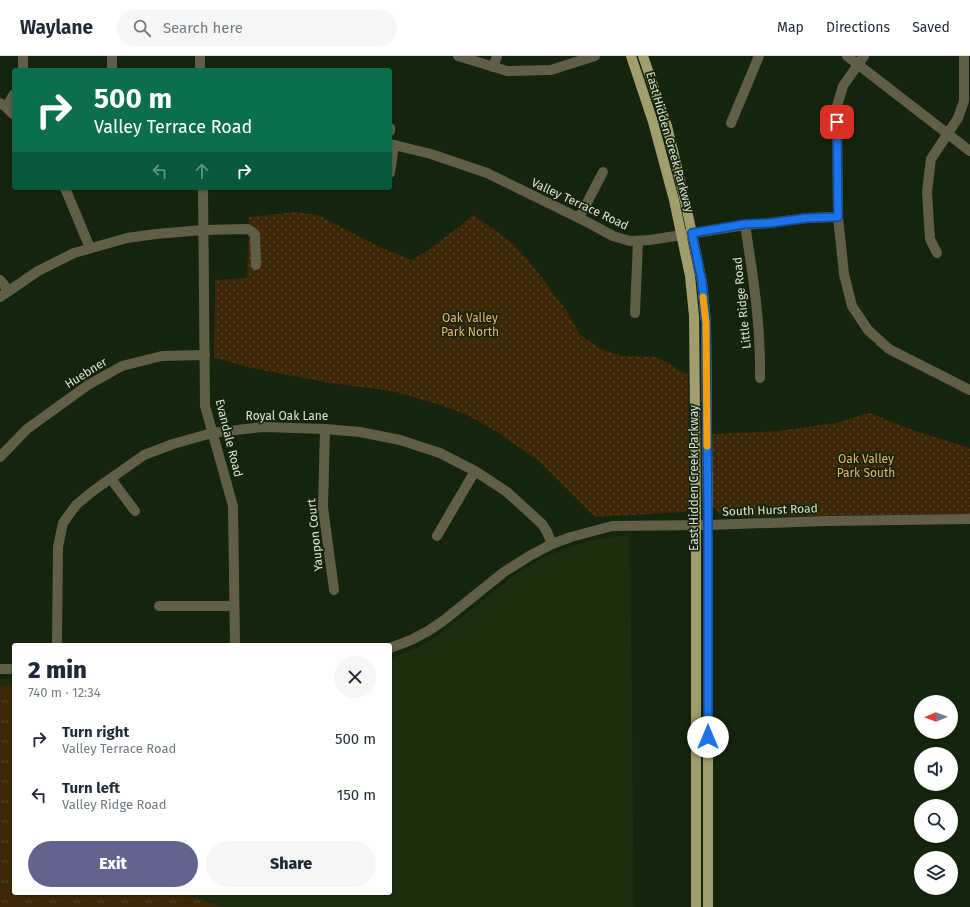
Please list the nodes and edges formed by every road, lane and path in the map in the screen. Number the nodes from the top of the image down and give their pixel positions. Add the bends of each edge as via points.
1 (23, 56) edge
2 (112, 56) edge
3 (200, 56) edge
4 (458, 56) edge
5 (497, 56) edge
6 (595, 56) edge
7 (631, 56) edge
8 (643, 56) edge
9 (758, 56) edge
10 (847, 56) edge
11 (964, 56) edge
12 (862, 60) edge
13 (493, 67) junction
14 (23, 68) edge
15 (112, 68) edge
16 (200, 68) edge
17 (12, 96) edge
18 (3, 105) edge
19 (12, 113) edge
20 (731, 123) dead end
21 (947, 134) junction
22 (392, 144) edge
23 (970, 152) edge
24 (603, 172) dead end
25 (65, 190) edge
26 (203, 190) edge
27 (838, 217) junction
28 (579, 218) junction
29 (745, 224) junction
30 (203, 230) junction
31 (692, 233) junction
32 (681, 234) junction
33 (638, 241) junction
34 (90, 248) junction
35 (937, 253) dead end
36 (256, 265) dead end
37 (0, 280) edge
38 (9, 291) junction
39 (0, 297) edge
40 (634, 313) dead end
41 (205, 356) junction
42 (760, 378) dead end
43 (970, 390) edge
44 (325, 429) junction
45 (212, 433) junction
46 (0, 457) edge
47 (475, 471) junction
48 (111, 479) junction
49 (134, 511) dead end
50 (970, 519) edge
51 (696, 525) junction
52 (708, 525) junction
53 (437, 536) dead end
54 (552, 544) junction
55 (334, 590) dead end
56 (159, 606) dead end
57 (234, 606) junction
58 (57, 643) edge
59 (235, 643) edge
60 (392, 647) edge
61 (0, 669) edge
62 (12, 669) edge
63 (696, 907) edge
64 (708, 907) edge

1 - 14 street
2 - 15 street
3 - 16 street
4 - 13 street
5 - 13 street
6 - 13 street via 551,70 507,71
7 - 32 main road, East Hidden Creek Parkway via 653,122
8 - 31 main road, East Hidden Creek Parkway via 667,126
9 - 20 street
10 - 12 street
11 - 21 street via 964,101 958,118
12 - 21 street
12 - 27 street via 843,86 837,106
17 - 18 street
18 - 19 street
21 - 23 street
21 - 35 street via 931,159 927,192 930,239
22 - 28 street, Valley Terrace Road via 486,173
24 - 28 street
25 - 34 street
26 - 30 street, Evandale Road
27 - 29 street, Valley Terrace Road
27 - 43 street via 845,280 852,306 868,330 888,349
28 - 33 street, Valley Terrace Road via 613,236
29 - 31 street, Valley Terrace Road
29 - 42 street, Little Ridge Road via 761,349
30 - 34 street via 127,238
30 - 36 street via 248,230 255,234
30 - 41 street, Evandale Road
31 - 32 street, Valley Terrace Road
31 - 52 main road, East Hidden Creek Parkway via 702,282 706,323
32 - 33 street, Valley Terrace Road
32 - 51 main road, East Hidden Creek Parkway via 690,276 694,316
33 - 40 street
34 - 38 street via 38,271
37 - 38 street
38 - 39 street
41 - 45 street, Evandale Road via 205,406
41 - 46 street, Huebner via 162,356 122,366 88,385 27,429
44 - 45 street, Royal Oak Lane via 263,427
44 - 47 street, Royal Oak Lane via 360,432 400,440 440,453
44 - 55 street, Yaupon Court via 323,507
45 - 48 street, Royal Oak Lane via 144,455
45 - 57 street, Evandale Road via 233,506
47 - 53 street
47 - 54 street, Royal Oak Lane via 507,492 542,524
48 - 49 street
48 - 58 street, Royal Oak Lane via 76,505 63,523 58,547
50 - 52 street, South Hurst Road
51 - 52 street, South Hurst Road
51 - 54 street, South Hurst Road via 612,526
51 - 63 main road, East Hidden Creek Parkway
52 - 64 main road, East Hidden Creek Parkway
54 - 60 street, South Hurst Road via 504,572 428,631
56 - 57 street
57 - 59 street, Evandale Road
61 - 62 street

